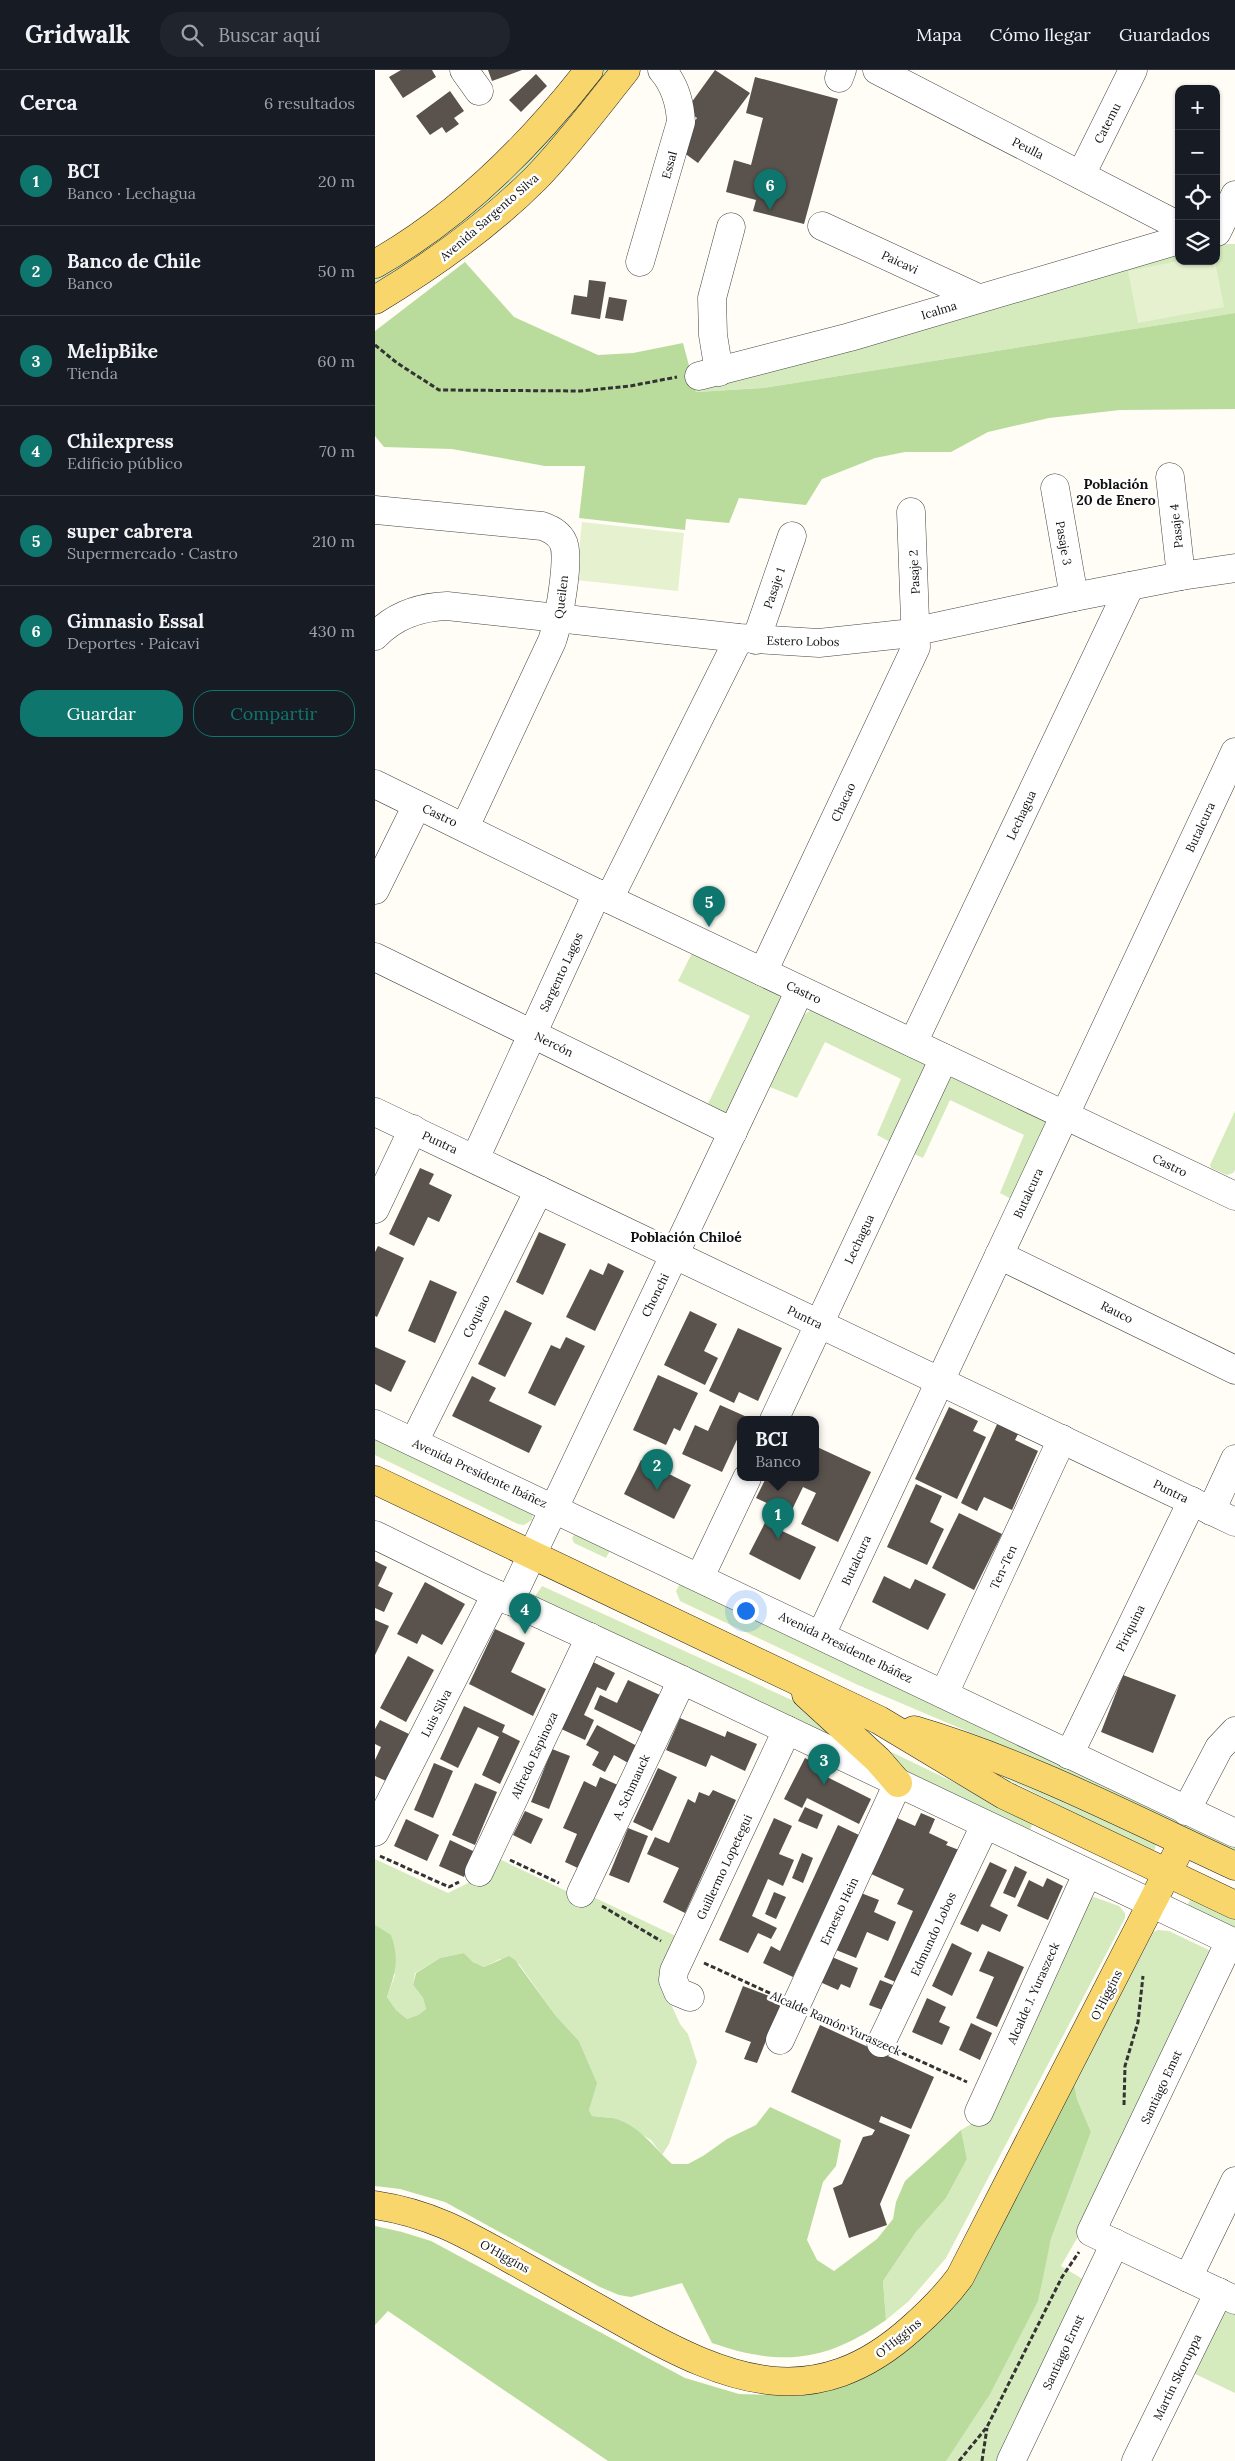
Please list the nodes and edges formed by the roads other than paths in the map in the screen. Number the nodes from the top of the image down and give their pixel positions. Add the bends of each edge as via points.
1 (589, 70) edge
2 (626, 70) edge
3 (662, 70) edge
4 (877, 70) edge
5 (1133, 70) edge
6 (1081, 175) junction
7 (1235, 195) edge
8 (1175, 224) edge
9 (1220, 224) edge
10 (822, 226) dead end
11 (731, 227) dead end
12 (1220, 232) edge
13 (1235, 232) edge
14 (1175, 241) edge
15 (640, 262) dead end
16 (375, 264) edge
17 (978, 298) junction
18 (375, 300) edge
19 (1170, 477) dead end
20 (1055, 488) dead end
21 (375, 510) edge
22 (911, 512) dead end
23 (792, 536) dead end
24 (1235, 568) edge
25 (1181, 576) junction
26 (1130, 586) junction
27 (1074, 597) junction
28 (559, 618) junction
29 (917, 632) junction
30 (375, 636) edge
31 (748, 639) junction
32 (1235, 752) edge
33 (375, 784) edge
34 (417, 805) junction
35 (465, 827) junction
36 (375, 890) edge
37 (603, 896) junction
38 (375, 957) edge
39 (763, 972) junction
40 (800, 990) junction
41 (533, 1034) junction
42 (913, 1043) junction
43 (944, 1058) junction
44 (375, 1112) edge
45 (1065, 1115) junction
46 (413, 1130) junction
47 (733, 1132) junction
48 (475, 1159) junction
49 (539, 1190) junction
50 (1234, 1194) edge
51 (375, 1208) edge
52 (675, 1255) junction
53 (999, 1255) junction
54 (819, 1324) junction
55 (1235, 1370) edge
56 (940, 1381) junction
57 (776, 1416) edge
58 (375, 1424) edge
59 (1062, 1439) junction
60 (413, 1442) junction
61 (1235, 1459) edge
62 (375, 1480) edge
63 (746, 1481) edge
64 (554, 1508) junction
65 (1213, 1511) edge
66 (375, 1535) edge
67 (531, 1554) junction
68 (700, 1577) junction
69 (503, 1597) junction
70 (821, 1635) junction
71 (590, 1637) junction
72 (787, 1676) junction
73 (682, 1680) junction
74 (944, 1694) junction
75 (879, 1720) junction
76 (787, 1730) junction
77 (1235, 1731) edge
78 (1069, 1755) junction
79 (898, 1783) junction
80 (1186, 1811) junction
81 (985, 1825) junction
82 (1234, 1830) edge
83 (375, 1832) edge
84 (1183, 1842) junction
85 (484, 1861) road end
86 (1235, 1866) edge
87 (1087, 1874) junction
88 (1168, 1874) junction
89 (581, 1893) road end
90 (1153, 1905) junction
91 (1235, 1905) edge
92 (1232, 1942) edge
93 (691, 1997) dead end
94 (780, 2040) dead end
95 (881, 2043) road end
96 (984, 2102) road end
97 (1235, 2181) edge
98 (375, 2205) edge
99 (1103, 2238) junction
100 (1189, 2278) junction
101 (1227, 2296) edge
102 (1011, 2461) edge
103 (1136, 2461) edge

1 - 16 main road via 547,122 488,183 425,232
2 - 18 main road, Avenida Sargento Silva via 559,152 518,195 449,252
3 - 15 street, Essal via 677,95 681,122
4 - 6 street, Peulla
5 - 6 street, Catemu
6 - 8 street, Peulla
7 - 9 street
10 - 17 street, Paicavi
11 - 17 street, Icalma via 712,298 709,374
12 - 13 street
14 - 17 street, Icalma
19 - 25 street, Pasaje 4
20 - 27 street, Pasaje 3
21 - 28 street, Queilen via 551,529 563,542 566,551
22 - 29 street, Pasaje 2
23 - 31 street, Pasaje 1
24 - 25 street, Estero Lobos
25 - 26 street, Estero Lobos
26 - 27 street, Estero Lobos
26 - 42 street, Lechagua
27 - 29 street, Estero Lobos
28 - 30 street, Estero Lobos via 430,607 389,622
28 - 31 street, Estero Lobos
28 - 35 street, Queilen via 552,641
29 - 31 street, Estero Lobos via 819,644
29 - 39 street, Chacao via 916,647
31 - 37 street, Sargento Lagos
32 - 45 street, Butalcura
33 - 34 street, Castro
34 - 35 street, Castro
34 - 36 street
35 - 37 street, Castro
37 - 39 street, Castro
37 - 41 street, Sargento Lagos
38 - 41 street, Nercón
39 - 40 street, Castro
40 - 42 street, Castro
40 - 47 street, Chonchi
41 - 47 street, Nercón
41 - 48 street, Sargento Lagos
42 - 43 street, Castro
43 - 45 street, Castro
43 - 54 street, Lechagua
44 - 46 street, Puntra
45 - 50 street, Castro
45 - 53 street, Butalcura
46 - 48 street, Puntra
46 - 51 street
47 - 52 street, Chonchi
48 - 49 street, Puntra
49 - 52 street, Puntra
49 - 60 street, Coquiao
52 - 54 street, Puntra
52 - 64 street, Chonchi
53 - 55 street, Rauco
53 - 56 street, Butalcura
54 - 56 street, Puntra
54 - 57 street, Lechagua
56 - 59 street, Puntra
56 - 70 street, Butalcura
58 - 60 street, Avenida Presidente Ibáñez
59 - 65 street, Puntra
59 - 74 street, Ten-Ten
60 - 64 street, Avenida Presidente Ibáñez
61 - 65 street, Piriquina
62 - 67 main road
63 - 68 street
64 - 67 street, Chonchi
64 - 68 street, Avenida Presidente Ibáñez
65 - 78 street, Piriquina
66 - 69 street
67 - 69 street, Chonchi
67 - 72 main road
68 - 70 street, Avenida Presidente Ibáñez
69 - 71 street
69 - 83 street, Luis Silva
70 - 74 street, Avenida Presidente Ibáñez
71 - 73 street
71 - 85 street, Alfredo Espinoza
72 - 75 main road
72 - 79 main road via 878,1760
73 - 76 street
73 - 89 street, A. Schmauck
74 - 78 street, Avenida Presidente Ibáñez
75 - 84 main road via 995,1756
75 - 88 main road via 1005,1795
76 - 79 street
76 - 93 street, Guillermo Lopetegui via 673,1980 678,1992
77 - 80 street via 1219,1748
78 - 80 street, Avenida Presidente Ibáñez
79 - 81 street
79 - 94 street, Ernesto Hein
80 - 82 street, Avenida Presidente Ibáñez
81 - 87 street
81 - 95 street, Edmundo Lobos
84 - 86 main road
84 - 88 main road, O'Higgins
87 - 90 street
87 - 96 street, Alcalde J. Yuraszeck
88 - 90 main road, O'Higgins
88 - 91 main road
90 - 92 street
90 - 98 main road, O'Higgins via 960,2277 937,2305 892,2346 846,2371 817,2379 784,2381 741,2376 715,2368 643,2334 453,2228 409,2211
92 - 99 street, Santiago Emst
97 - 100 street
99 - 100 street
99 - 102 street, Santiago Ernst
100 - 101 street
101 - 103 street, Martín Skoruppa

